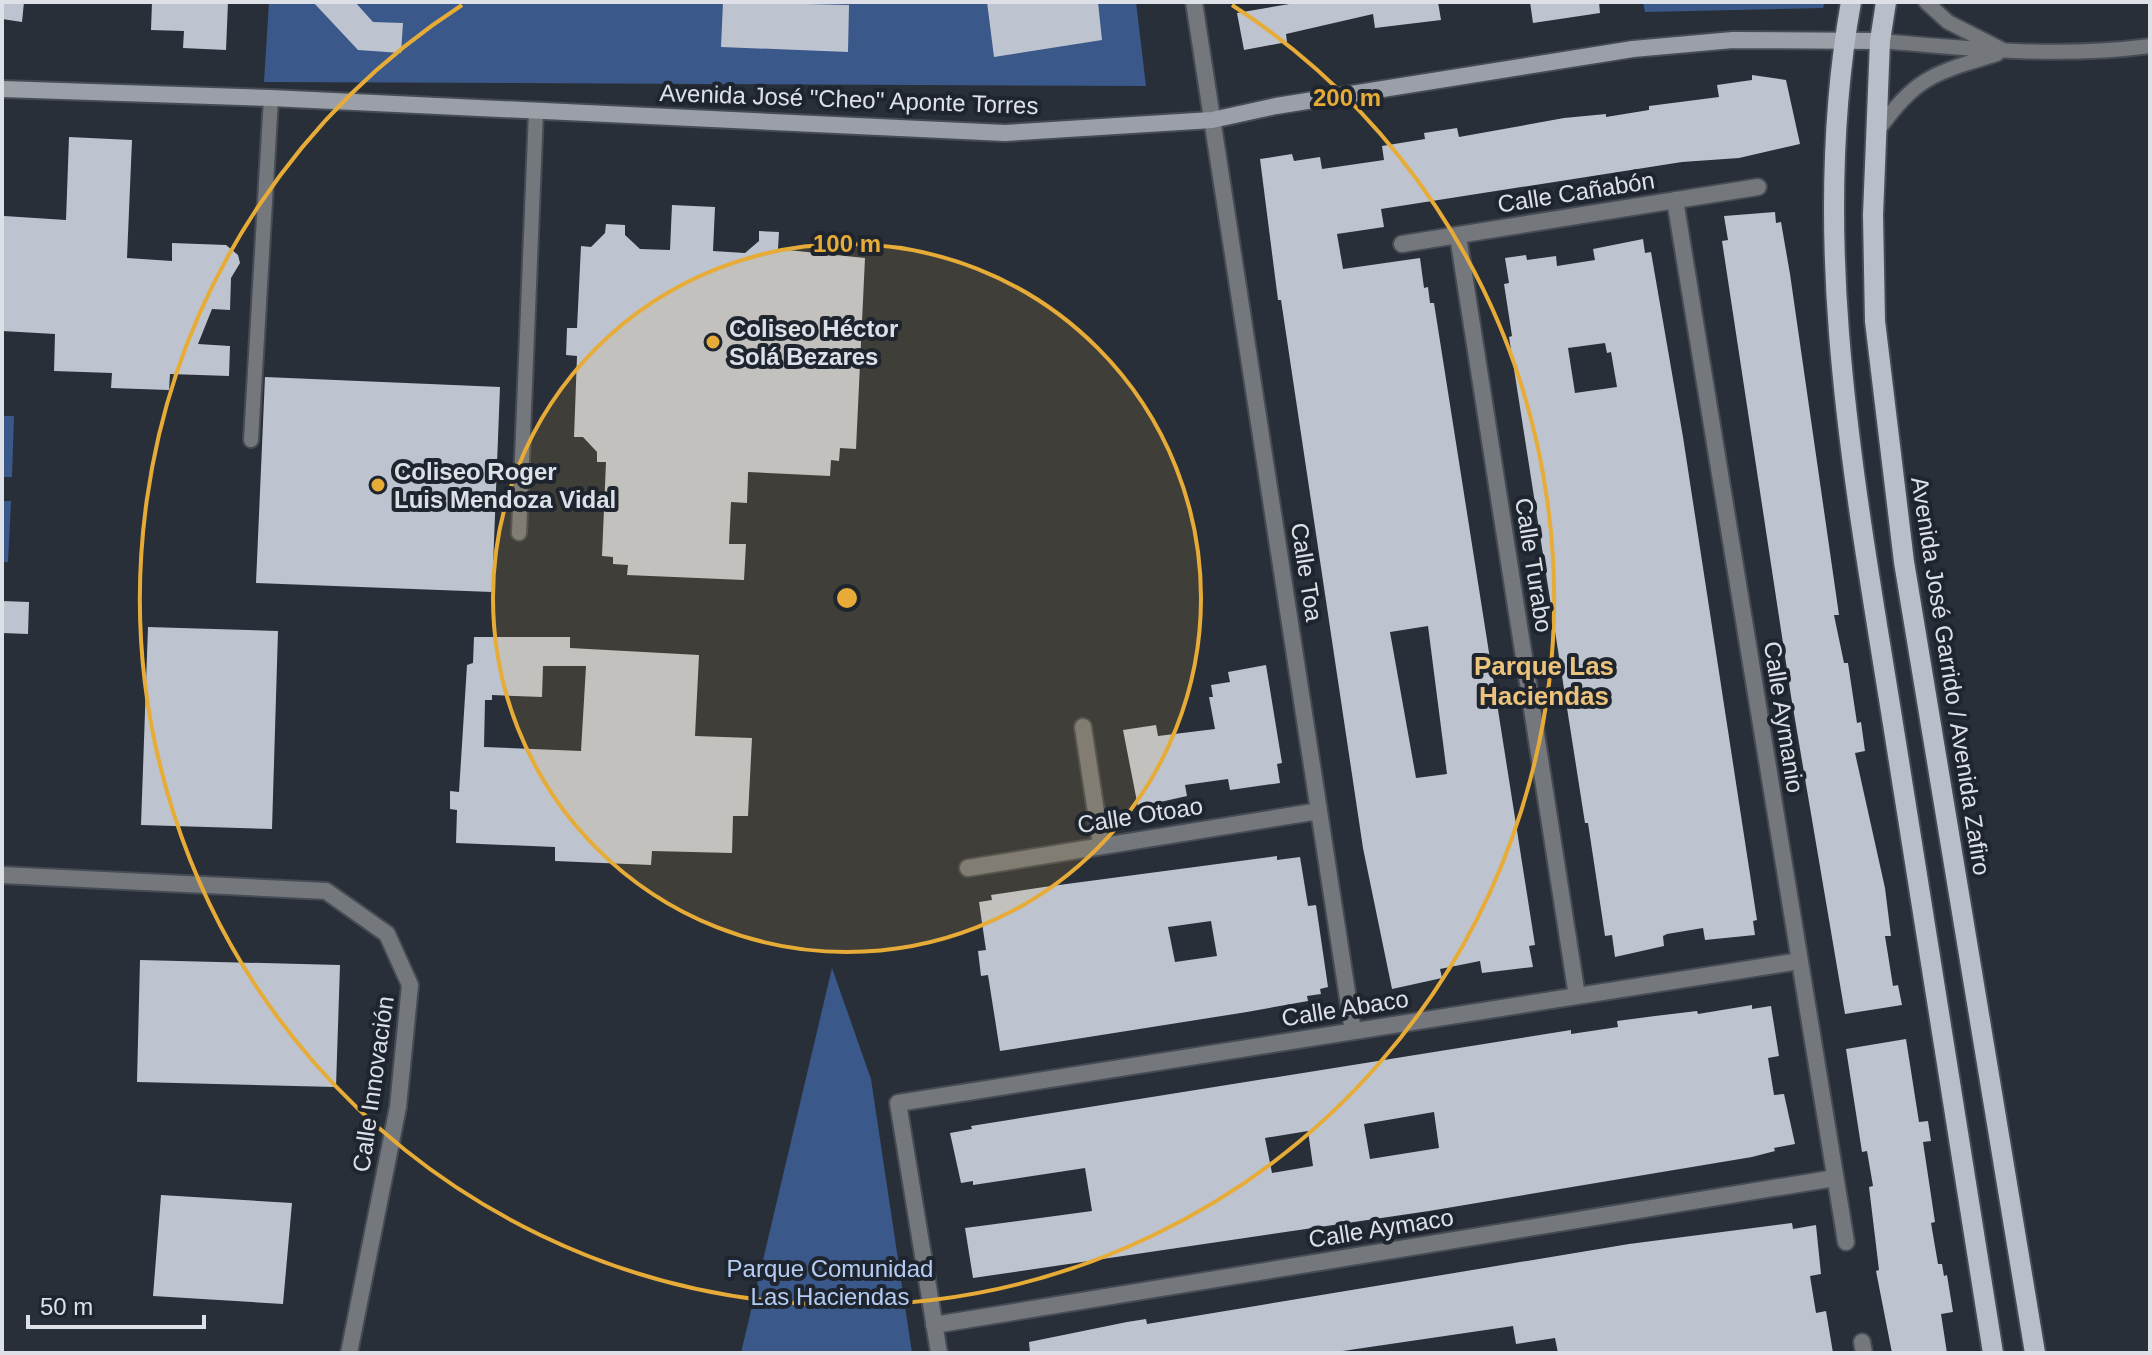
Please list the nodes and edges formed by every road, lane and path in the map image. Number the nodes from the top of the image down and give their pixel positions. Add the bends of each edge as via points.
1 (1194, 2) edge
2 (1851, 2) edge
3 (1886, 2) edge
4 (1926, 2) edge
5 (1846, 41) junction
6 (1880, 41) junction
7 (2150, 46) edge
8 (2005, 52) junction
9 (2, 89) edge
10 (271, 98) junction
11 (536, 111) junction
12 (1212, 120) junction
13 (1876, 133) junction
14 (1758, 187) dead end
15 (1675, 200) junction
16 (1458, 236) junction
17 (1402, 244) dead end
18 (251, 440) dead end
19 (519, 533) dead end
20 (1083, 727) dead end
21 (1319, 811) junction
22 (1101, 845) junction
23 (968, 868) dead end
24 (2, 875) edge
25 (1800, 961) junction
26 (1577, 996) junction
27 (1353, 1031) junction
28 (1835, 1178) junction
29 (1846, 1242) dead end
30 (934, 1325) junction
31 (349, 1353) edge
32 (939, 1353) edge
33 (1993, 1353) edge
34 (2035, 1353) edge

1 - 12 street, Calle Toa
2 - 5 main road
3 - 6 main road, Avenida José Garrido / Avenida Zafiro
4 - 8 lane via 1948,22
5 - 6 street, Avenida José "Cheo" Aponte Torres
5 - 12 street, Avenida José "Cheo" Aponte Torres via 1733,40 1633,49
5 - 33 main road via 1834,192 1836,297 1849,451
6 - 8 lane
6 - 13 main road, Avenida José Garrido / Avenida Zafiro
7 - 8 lane via 2107,52
8 - 13 lane via 1922,80 1901,98
9 - 10 street, Avenida José "Cheo" Aponte Torres
10 - 11 street, Avenida José "Cheo" Aponte Torres
10 - 18 lane
11 - 12 street, Avenida José "Cheo" Aponte Torres via 1005,133
11 - 19 lane
12 - 21 street, Calle Toa
13 - 34 main road, Avenida José Garrido / Avenida Zafiro via 1875,321 1904,562
14 - 15 street, Calle Cañabón
15 - 16 street, Calle Cañabón
15 - 25 street, Calle Aymanio
16 - 17 street, Calle Cañabón
16 - 26 street, Calle Turabo
20 - 22 street
21 - 22 street, Calle Otoao
21 - 27 street, Calle Toa
22 - 23 street, Calle Otoao
24 - 31 street, Calle Innovación via 326,891 387,934 410,985 398,1107
25 - 26 street, Calle Abaco
25 - 28 street, Calle Aymanio
26 - 27 street, Calle Abaco
27 - 30 street, Calle Abaco via 898,1103
28 - 29 street, Calle Aymanio
28 - 30 street, Calle Aymaco
30 - 32 street

